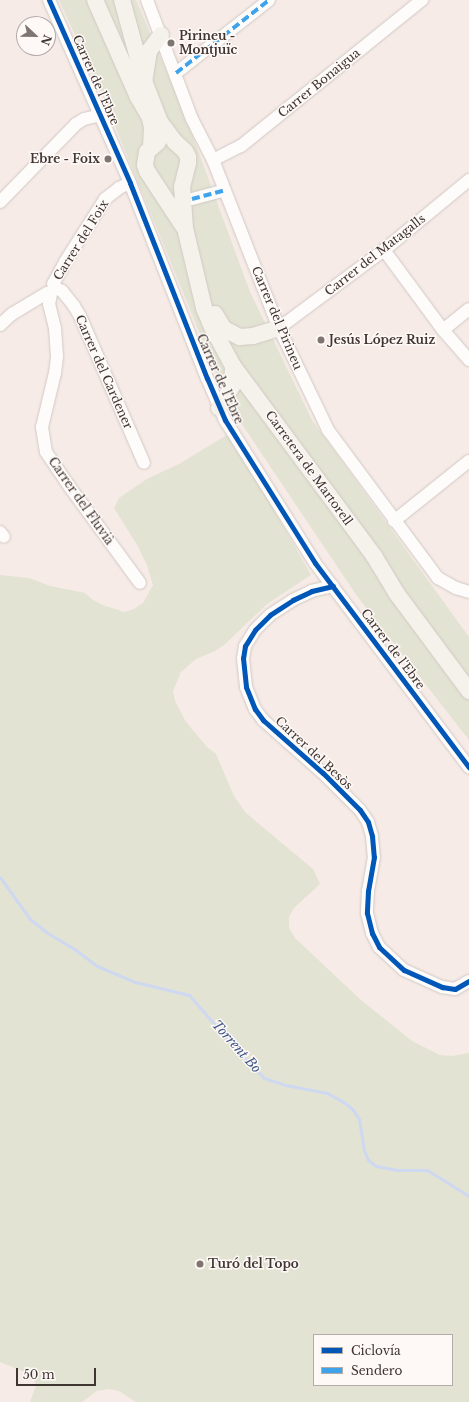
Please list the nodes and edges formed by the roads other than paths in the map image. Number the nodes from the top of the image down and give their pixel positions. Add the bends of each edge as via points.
1 (49, 0) edge
2 (94, 0) edge
3 (122, 0) edge
4 (269, 0) edge
5 (422, 0) edge
6 (147, 1) edge
7 (161, 35) junction
8 (176, 73) junction
9 (144, 81) junction
10 (100, 115) junction
11 (149, 116) junction
12 (175, 142) junction
13 (151, 147) junction
14 (213, 160) junction
15 (186, 171) junction
16 (154, 180) junction
17 (469, 180) edge
18 (130, 183) junction
19 (225, 190) junction
20 (192, 199) dead end
21 (0, 202) edge
22 (185, 228) junction
23 (384, 250) junction
24 (196, 274) junction
25 (52, 290) junction
26 (469, 310) edge
27 (0, 325) edge
28 (279, 328) junction
29 (443, 330) junction
30 (469, 360) edge
31 (233, 366) junction
32 (219, 408) junction
33 (469, 461) edge
34 (144, 463) dead end
35 (394, 521) junction
36 (374, 556) junction
37 (140, 583) dead end
38 (333, 586) junction
39 (469, 592) edge
40 (469, 672) edge
41 (469, 691) edge
42 (469, 766) edge
43 (469, 981) edge

1 - 10 street, Carrer de l'Ebre
2 - 11 main road
3 - 9 main road
4 - 8 street
5 - 14 street, Carrer Bonaigua via 241,146
6 - 7 street, Carrer del Pirineu
7 - 8 street, Carrer del Pirineu
7 - 9 main road via 149,51
8 - 14 street, Carrer del Pirineu via 192,118
9 - 11 main road
9 - 12 main road via 160,122
10 - 18 street, Carrer de l'Ebre
10 - 21 street via 76,124
11 - 13 main road via 152,128
12 - 13 main road via 163,140
12 - 15 main road via 182,146 188,156
13 - 16 main road via 147,152 145,165
14 - 19 street, Carrer del Pirineu
15 - 16 main road via 174,183 167,184
15 - 22 main road via 182,187
16 - 22 main road
17 - 23 street, Carrer del Matagalls
18 - 25 street, Carrer del Foix via 105,199 65,262
18 - 32 street, Carrer de l'Ebre
19 - 20 street
19 - 28 street, Carrer del Pirineu
22 - 24 main road, Carretera de Martorell
23 - 28 street, Carrer del Matagalls
23 - 29 street
24 - 28 main road via 219,321 230,334 245,338
24 - 31 main road, Carretera de Martorell via 208,318
25 - 27 street, Carrer del Foix via 12,314
25 - 34 street, Carrer del Cardener via 62,291 80,316
25 - 37 street, Carrer del Fluvià via 49,304 56,328 57,357 42,426 46,452
26 - 29 street
28 - 35 street, Carrer del Pirineu via 328,430
29 - 30 street
31 - 32 main road via 232,386
31 - 36 main road, Carretera de Martorell
32 - 38 street, Carrer de l'Ebre via 292,529
33 - 35 street
35 - 39 street, Carrer del Pirineu via 438,578
36 - 40 main road
36 - 41 main road, Carretera de Martorell via 397,594
38 - 42 street, Carrer de l'Ebre
38 - 43 street, Carrer del Besòs via 312,591 293,600 270,615 255,630 245,646 243,658 246,687 255,709 263,720 323,774 360,810 368,822 374,857 367,913 379,947 404,970 442,987 455,989

